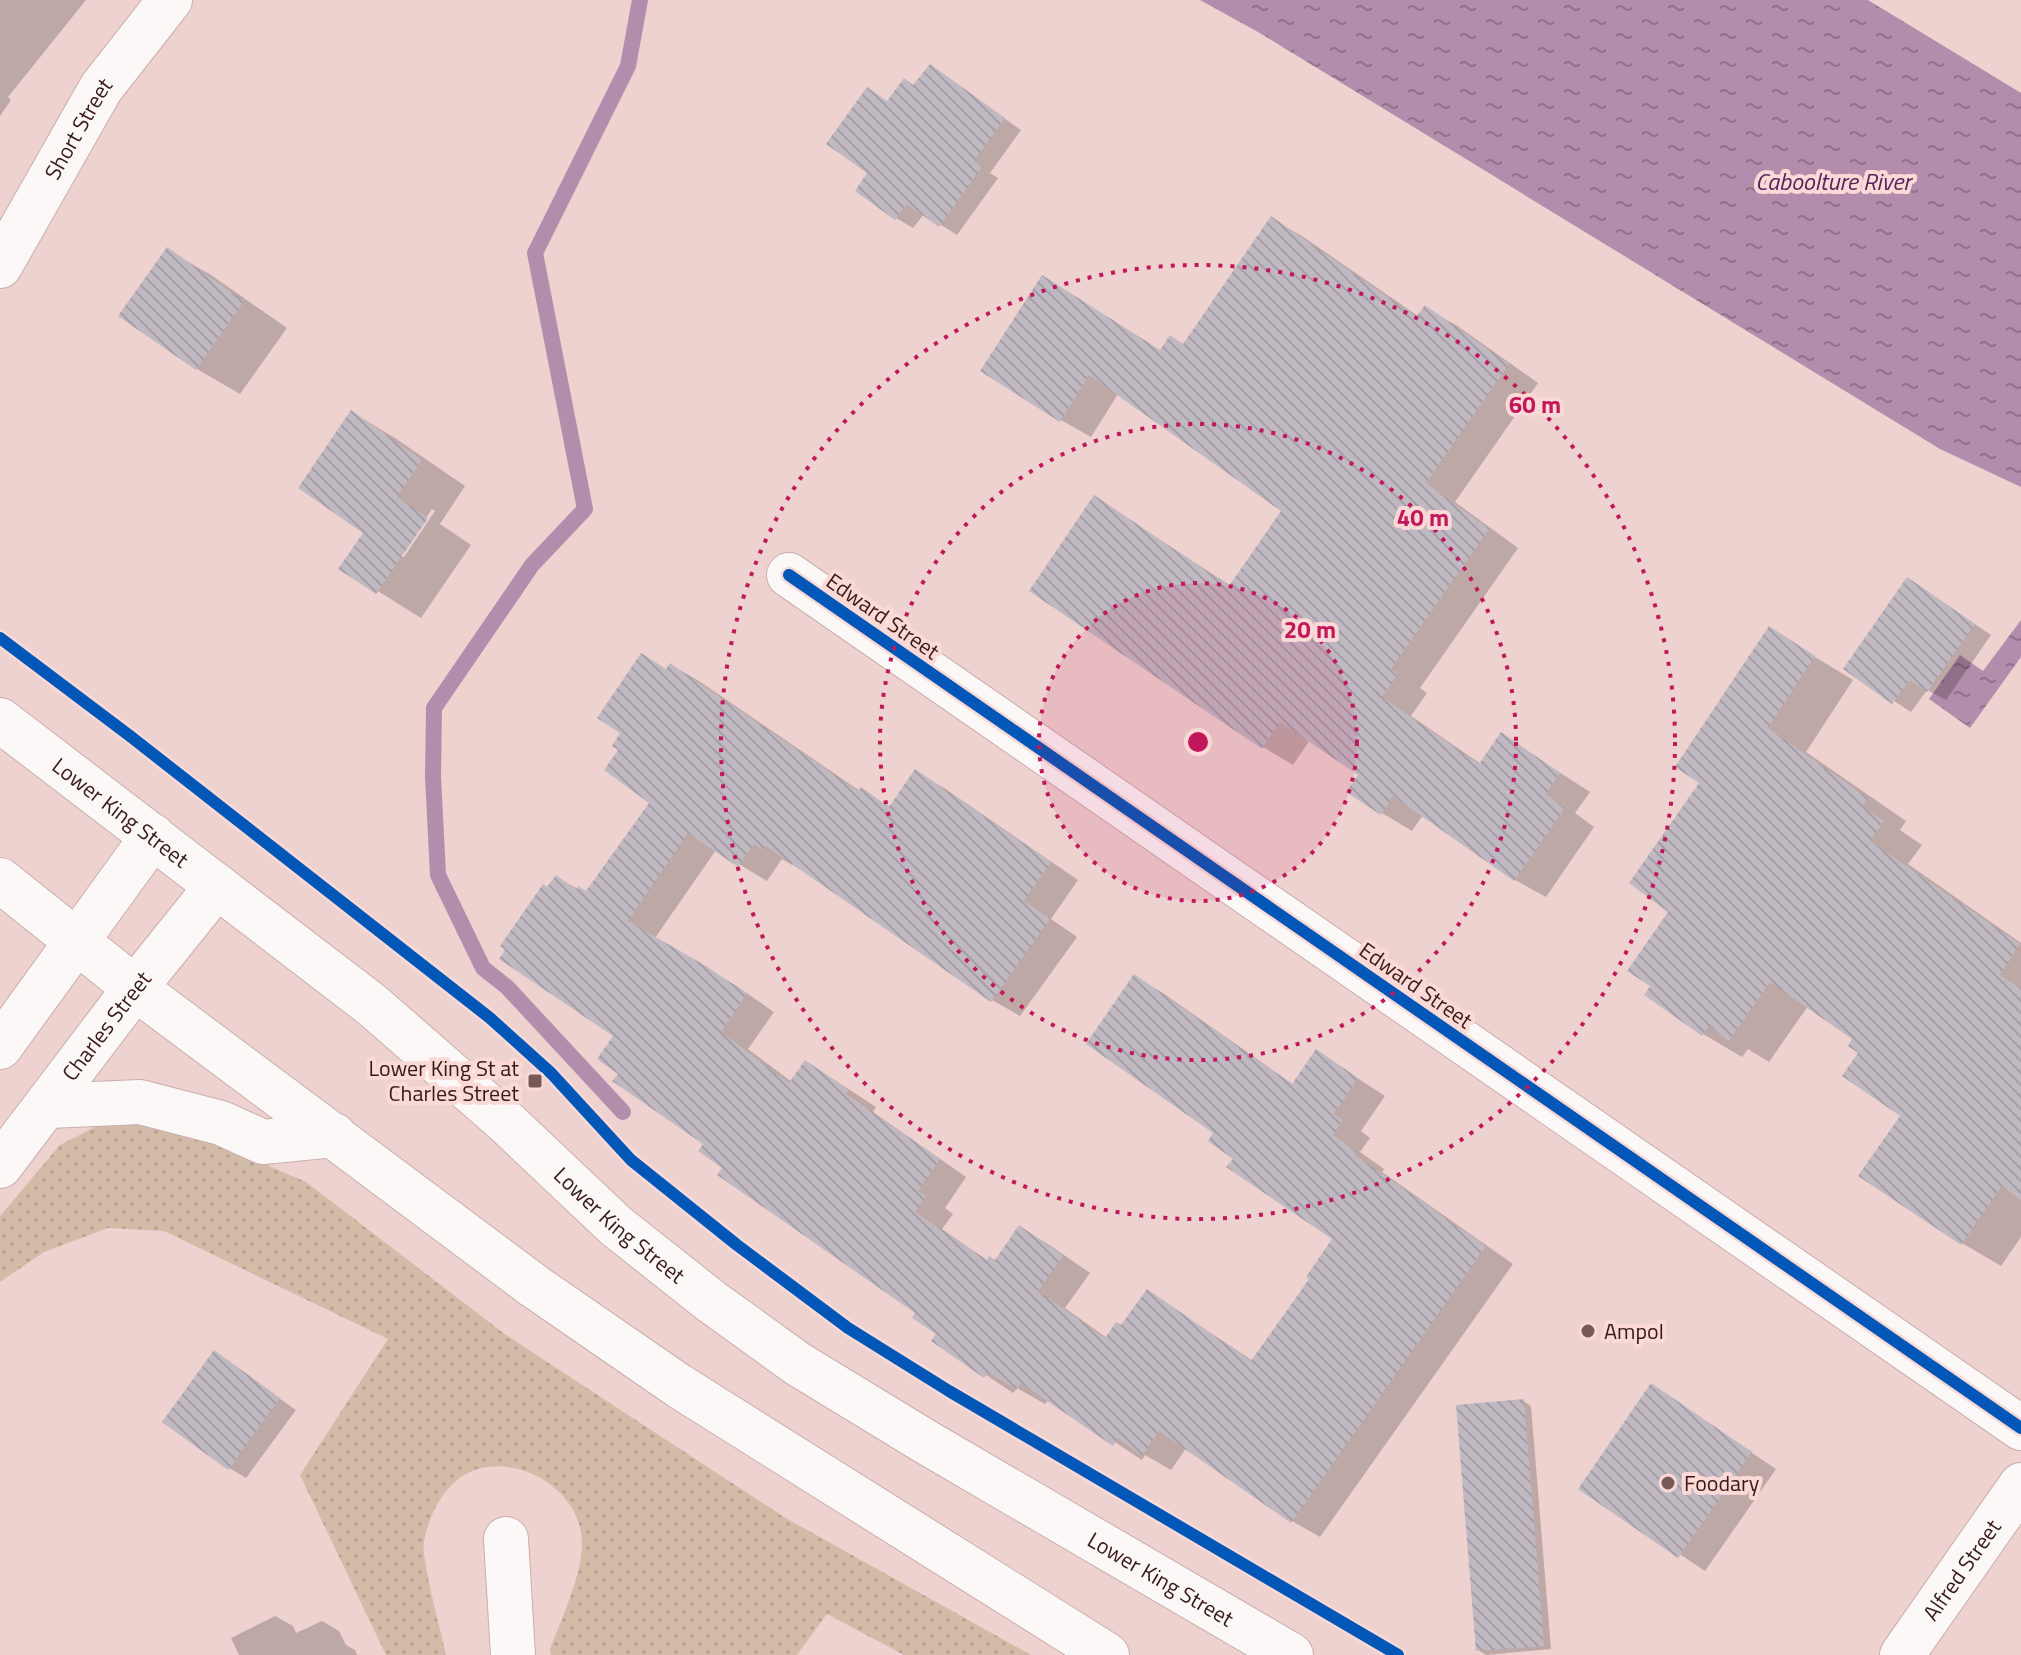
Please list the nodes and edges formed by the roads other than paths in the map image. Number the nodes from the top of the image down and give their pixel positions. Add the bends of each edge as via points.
1 (170, 0) edge
2 (0, 266) edge
3 (789, 575) dead end
4 (0, 720) edge
5 (153, 836) junction
6 (0, 880) edge
7 (217, 886) junction
8 (76, 939) junction
9 (135, 988) junction
10 (0, 1047) edge
11 (48, 1106) junction
12 (334, 1135) junction
13 (0, 1166) edge
14 (2021, 1428) edge
15 (2021, 1485) edge
16 (506, 1539) dead end
17 (513, 1655) edge
18 (1107, 1655) edge
19 (1291, 1655) edge
20 (1902, 1655) edge

1 - 2 main road, Short Street via 101,88
3 - 14 main road, Edward Street
4 - 5 main road, Lower King Street
5 - 7 main road, Lower King Street
5 - 8 main road
6 - 8 main road
7 - 9 main road, Charles Street
7 - 19 main road, Lower King Street via 372,1005 616,1226 798,1364
8 - 9 main road
8 - 10 main road
9 - 11 main road, Charles Street
9 - 12 main road
11 - 12 main road via 140,1102 221,1123 263,1142
11 - 13 main road, Charles Street
12 - 18 main road via 534,1286 679,1386
15 - 20 main road, Alfred Street
16 - 17 main road

